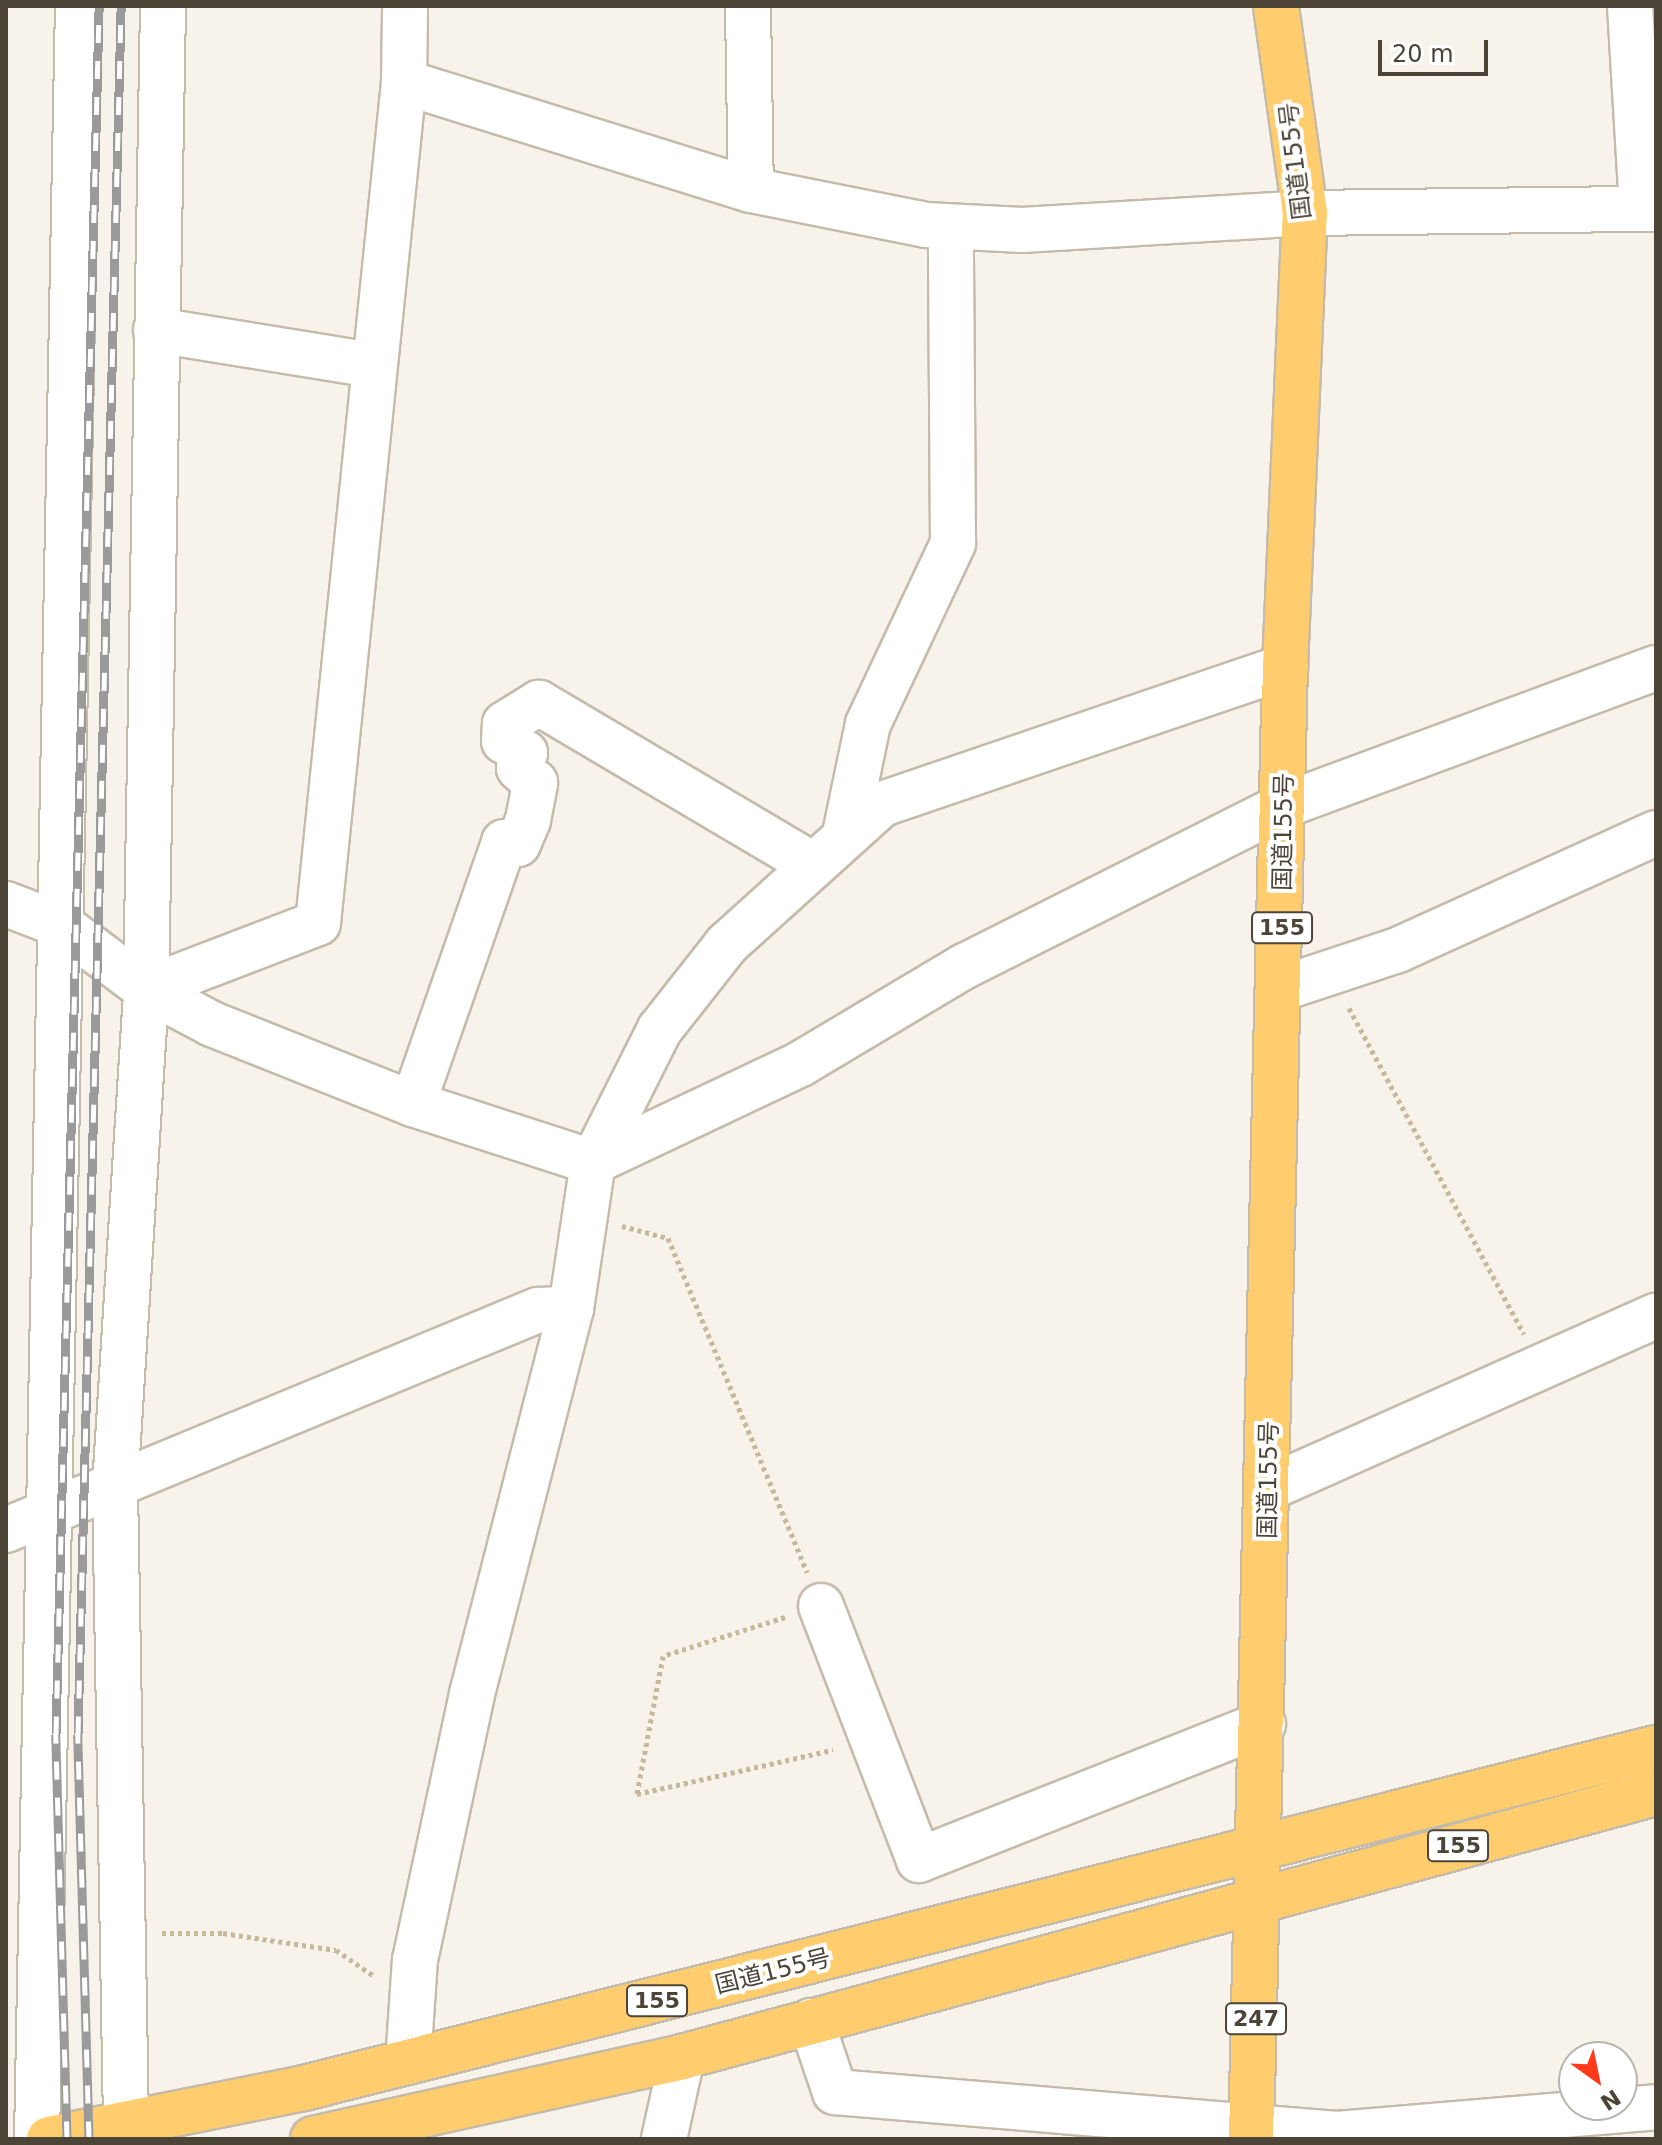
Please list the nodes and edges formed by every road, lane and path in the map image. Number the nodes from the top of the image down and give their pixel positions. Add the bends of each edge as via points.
1 (78, 6) edge
2 (163, 6) edge
3 (405, 6) edge
4 (748, 6) edge
5 (1276, 6) edge
6 (1630, 6) edge
7 (404, 82) junction
8 (751, 190) junction
9 (1649, 209) edge
10 (1305, 213) junction
11 (951, 227) junction
12 (156, 330) junction
13 (371, 365) junction
14 (1285, 667) junction
15 (1656, 668) edge
16 (1285, 805) junction
17 (1656, 833) edge
18 (845, 834) junction
19 (810, 863) junction
20 (6, 904) edge
21 (61, 925) junction
22 (1330, 973) junction
23 (146, 989) junction
24 (1280, 989) junction
25 (413, 1104) junction
26 (593, 1162) junction
27 (584, 1216) junction
28 (571, 1309) junction
29 (1656, 1316) edge
30 (1543, 1370) junction
31 (115, 1487) junction
32 (1269, 1488) junction
33 (46, 1514) junction
34 (6, 1530) edge
35 (821, 1606) junction
36 (1263, 1724) junction
37 (873, 1741) junction
38 (1656, 1748) edge
39 (1656, 1793) edge
40 (1262, 1852) junction
41 (24, 1867) edge
42 (1261, 1899) junction
43 (125, 1933) junction
44 (412, 2001) junction
45 (811, 2021) junction
46 (682, 2057) junction
47 (408, 2062) junction
48 (1656, 2107) edge
49 (126, 2123) junction
50 (1252, 2135) edge
51 (37, 2139) edge
52 (49, 2139) edge
53 (313, 2139) edge
54 (664, 2139) edge

1 - 21 street
2 - 12 street
3 - 7 street
4 - 8 street
5 - 10 highway, 国道155号 / 155
6 - 9 street
7 - 8 street
7 - 13 street
8 - 11 street
9 - 10 street
10 - 11 street via 1022,230
10 - 14 highway, 国道155号 / 155
11 - 18 street via 953,543 868,724
12 - 13 street
12 - 23 street
13 - 23 street via 318,923
14 - 16 highway, 国道155号 / 155
14 - 18 street via 882,804
15 - 16 street
16 - 24 highway, 国道155号 / 155
16 - 26 street via 965,966 802,1063
17 - 22 street via 1398,950
18 - 19 street
19 - 25 street via 539,703 505,724 504,741 525,753 519,768 535,783 528,820 518,844 504,842
19 - 26 street via 727,944 660,1029
20 - 21 street
21 - 23 street
21 - 33 street
22 - 24 street
22 - 30 path
23 - 25 street via 212,1024
23 - 31 street
24 - 32 highway, 国道155号 / 155
25 - 26 street
26 - 27 street
27 - 28 street
27 - 35 path via 668,1238
28 - 31 street via 538,1310
28 - 44 street via 472,1694
29 - 30 street
30 - 32 street
31 - 33 street
31 - 43 street
32 - 36 highway, 国道155号 / 155
33 - 34 street
33 - 41 street
35 - 37 street
35 - 37 path via 663,1656 637,1794
36 - 37 street via 919,1860
36 - 40 highway, 国道155号 / 155
38 - 40 highway, 国道155号 / 155
39 - 42 highway, 155
40 - 42 highway, 国道155号 / 155
40 - 47 highway, 国道155号 / 155
41 - 51 street
42 - 45 highway, 155
42 - 50 highway, 247
43 - 44 path via 223,1933 336,1950
43 - 49 street
44 - 47 street
45 - 46 highway, 155
45 - 50 street via 835,2092
46 - 53 highway, 155
46 - 54 street
47 - 49 highway, 国道155号 / 155
48 - 50 street via 1337,2134
49 - 52 highway, 国道155号 / 155

